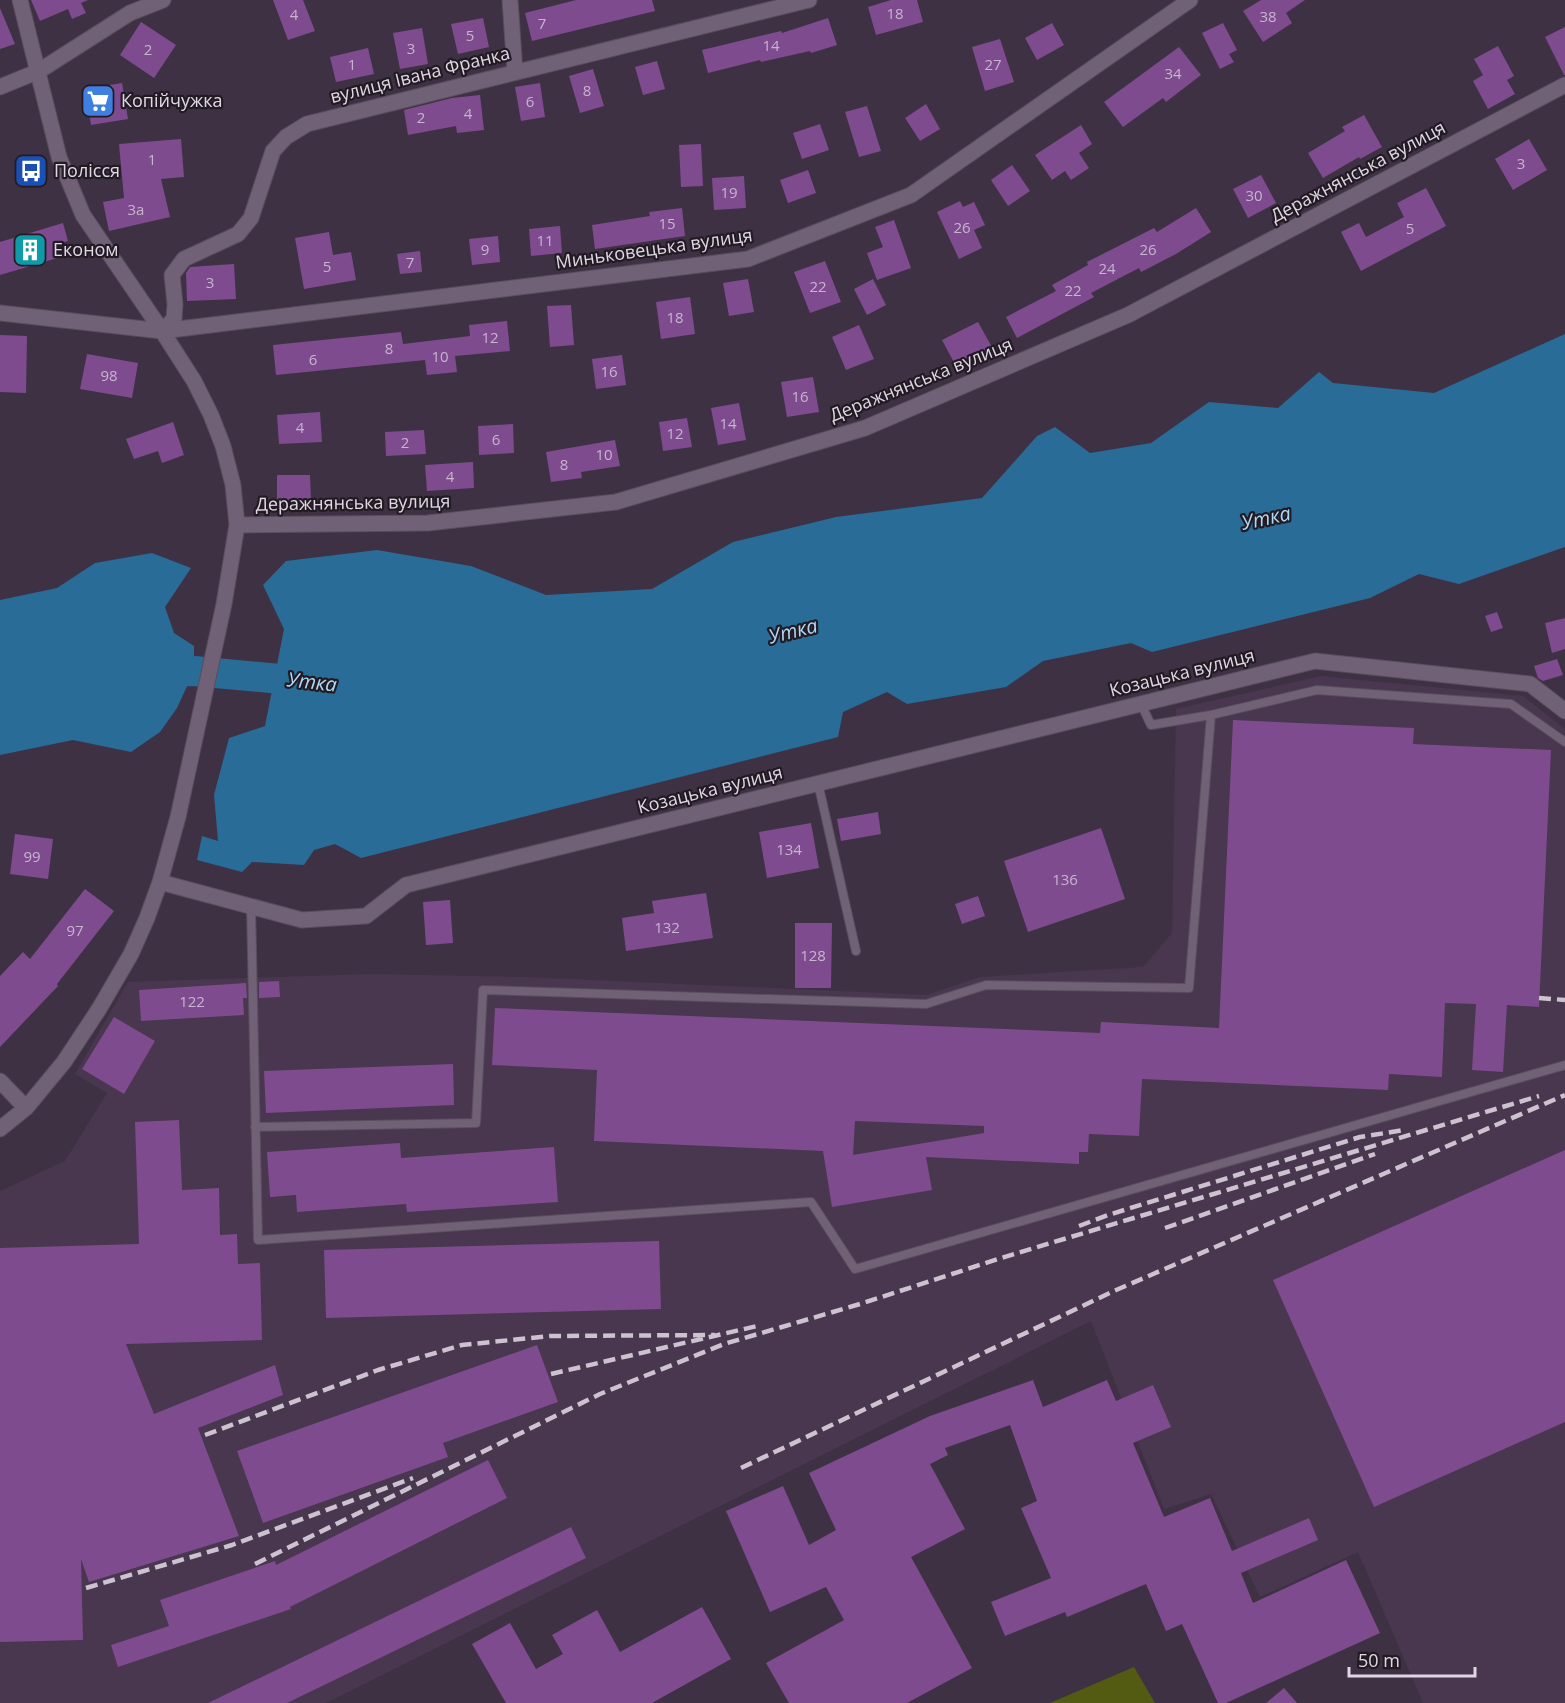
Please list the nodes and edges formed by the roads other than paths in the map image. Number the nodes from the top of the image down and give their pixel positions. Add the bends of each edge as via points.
1 (20, 0) edge
2 (163, 0) edge
3 (510, 0) edge
4 (809, 0) edge
5 (1190, 0) edge
6 (39, 71) junction
7 (514, 72) junction
8 (1565, 85) edge
9 (0, 87) edge
10 (0, 313) edge
11 (162, 331) junction
12 (237, 525) junction
13 (1141, 704) junction
14 (1565, 711) edge
15 (1211, 715) junction
16 (1565, 742) edge
17 (818, 783) junction
18 (160, 882) junction
19 (250, 906) junction
20 (856, 951) dead end
21 (1565, 1065) edge
22 (0, 1081) edge
23 (26, 1108) junction
24 (255, 1127) junction
25 (0, 1129) edge

1 - 6 street
2 - 6 street via 130,13
3 - 7 street
4 - 7 street, вулиця Івана Франка
5 - 11 street, Миньковецька вулиця via 911,195 748,259
6 - 9 street
6 - 11 street via 59,157 83,215
7 - 11 street, вулиця Івана Франка via 307,124 286,137 273,151 251,218 237,234 184,259 172,275 174,319
8 - 12 street, Деражнянська вулиця via 1128,315 865,428 616,502 428,523
10 - 11 street, Миньковецька вулиця
11 - 12 street via 194,381 219,435 233,485
12 - 18 street via 219,627
13 - 14 street, Козацька вулиця via 1315,661 1530,684
13 - 15 lane via 1150,725
13 - 17 street, Козацька вулиця
15 - 16 lane via 1317,690 1511,704
15 - 24 lane via 1189,988 986,985 926,1004 483,990 476,1123
17 - 19 street, Козацька вулиця via 406,885 366,916 302,920
17 - 20 lane
18 - 19 street, Козацька вулиця
18 - 23 street via 131,954 99,1009 64,1062
19 - 24 lane
21 - 24 lane via 855,1269 811,1202 258,1240
22 - 23 street
23 - 25 street

